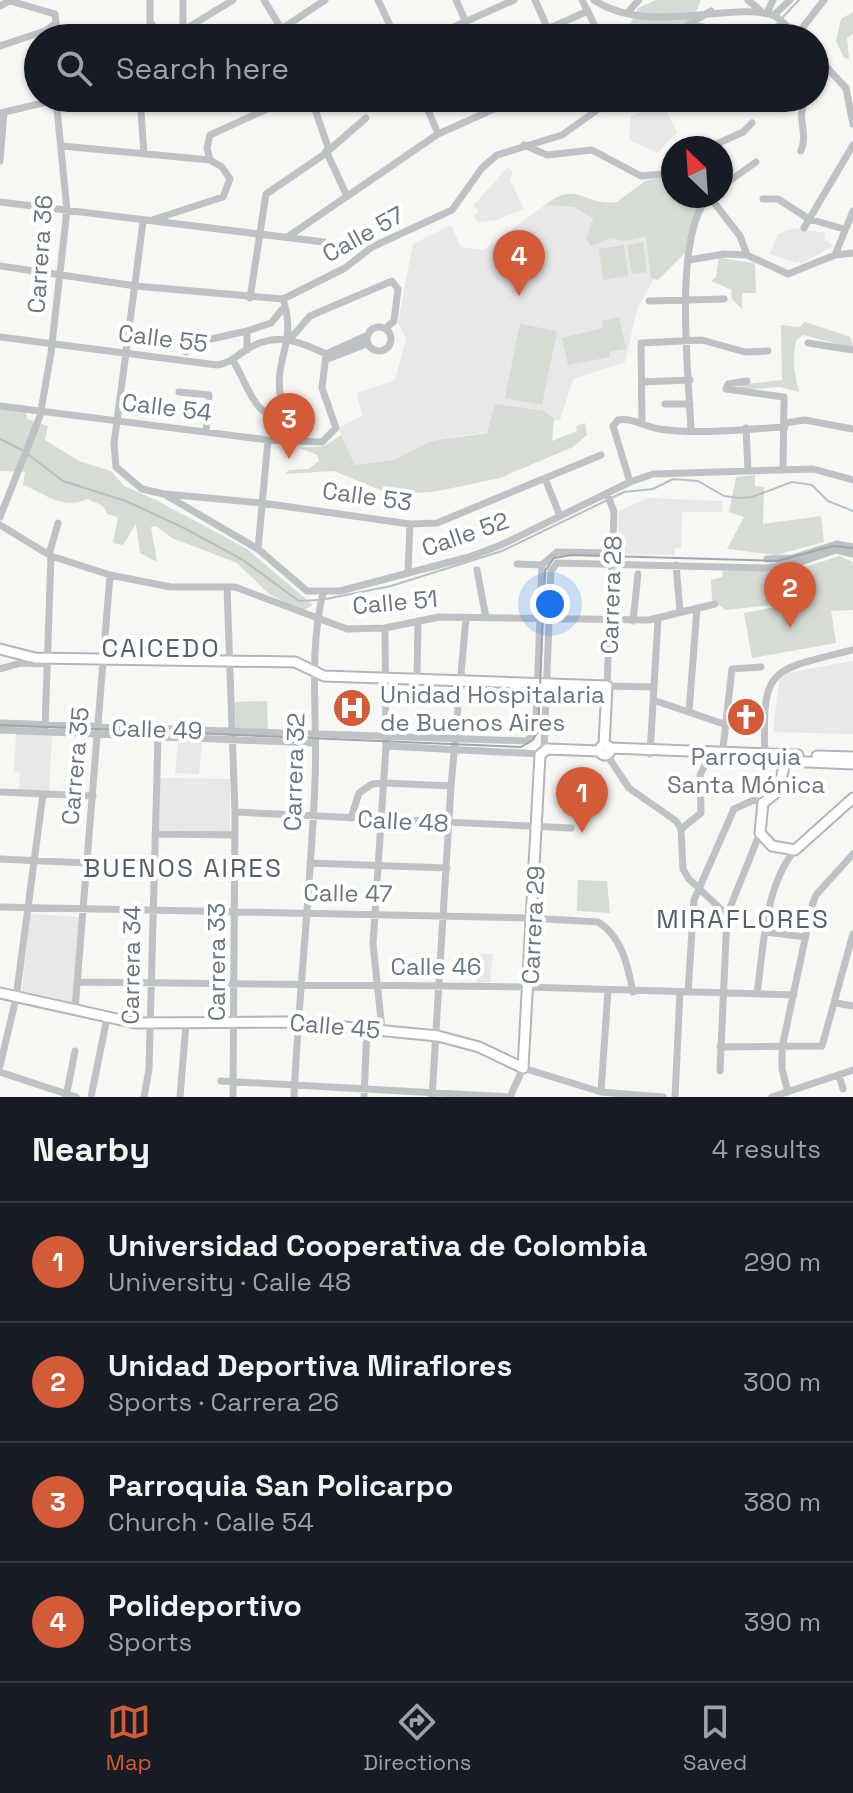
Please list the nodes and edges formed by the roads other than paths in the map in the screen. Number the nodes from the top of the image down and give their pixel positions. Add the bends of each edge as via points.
1 (10, 0) edge
2 (150, 0) edge
3 (183, 0) edge
4 (233, 0) edge
5 (264, 0) edge
6 (325, 0) edge
7 (378, 0) edge
8 (456, 0) edge
9 (514, 0) edge
10 (535, 0) edge
11 (582, 0) edge
12 (639, 0) edge
13 (709, 0) edge
14 (748, 0) edge
15 (773, 0) edge
16 (790, 0) edge
17 (824, 0) edge
18 (599, 1) edge
19 (0, 6) edge
20 (713, 9) junction
21 (588, 11) junction
22 (698, 11) junction
23 (627, 13) junction
24 (768, 13) junction
25 (466, 21) junction
26 (783, 23) edge
27 (53, 24) edge
28 (152, 24) edge
29 (183, 24) edge
30 (198, 24) edge
31 (281, 24) edge
32 (290, 24) edge
33 (389, 24) edge
34 (459, 24) edge
35 (467, 24) edge
36 (546, 24) edge
37 (557, 24) edge
38 (594, 24) edge
39 (693, 24) edge
40 (806, 24) edge
41 (24, 38) edge
42 (0, 46) edge
43 (829, 69) edge
44 (24, 107) edge
45 (2, 112) edge
46 (58, 112) edge
47 (141, 112) edge
48 (260, 112) edge
49 (315, 112) edge
50 (429, 112) edge
51 (481, 112) edge
52 (594, 112) edge
53 (800, 112) edge
54 (366, 118) dead end
55 (752, 123) dead end
56 (853, 124) edge
57 (438, 134) junction
58 (733, 137) edge
59 (524, 145) junction
60 (853, 145) edge
61 (62, 146) junction
62 (327, 149) junction
63 (801, 151) dead end
64 (144, 154) junction
65 (210, 160) junction
66 (0, 161) edge
67 (756, 162) dead end
68 (661, 174) edge
69 (733, 179) edge
70 (347, 196) junction
71 (763, 199) dead end
72 (0, 202) edge
73 (702, 208) edge
74 (718, 208) edge
75 (67, 210) junction
76 (853, 211) edge
77 (809, 219) junction
78 (145, 222) junction
79 (804, 228) dead end
80 (844, 229) junction
81 (258, 233) junction
82 (289, 236) junction
83 (324, 242) dead end
84 (853, 253) edge
85 (747, 255) junction
86 (835, 255) junction
87 (689, 260) junction
88 (0, 266) edge
89 (61, 276) junction
90 (136, 286) junction
91 (250, 298) junction
92 (724, 299) dead end
93 (649, 301) dead end
94 (687, 301) junction
95 (284, 302) junction
96 (386, 328) junction
97 (247, 331) junction
98 (0, 337) edge
99 (290, 339) junction
100 (366, 340) junction
101 (688, 340) junction
102 (808, 343) dead end
103 (52, 344) junction
104 (247, 350) junction
105 (853, 350) edge
106 (768, 351) dead end
107 (186, 352) dead end
108 (127, 353) junction
109 (327, 357) junction
110 (233, 361) junction
111 (690, 380) junction
112 (747, 381) dead end
113 (642, 382) junction
114 (179, 392) dead end
115 (665, 404) dead end
116 (690, 404) junction
117 (0, 406) edge
118 (41, 411) junction
119 (288, 418) junction
120 (119, 420) junction
121 (642, 424) junction
122 (785, 425) junction
123 (746, 428) junction
124 (853, 429) edge
125 (691, 431) junction
126 (206, 432) junction
127 (268, 440) junction
128 (292, 442) junction
129 (601, 455) dead end
130 (783, 470) junction
131 (748, 471) junction
132 (853, 480) edge
133 (546, 481) junction
134 (630, 482) junction
135 (164, 494) junction
136 (609, 497) junction
137 (262, 503) junction
138 (2, 513) edge
139 (560, 516) junction
140 (58, 523) dead end
141 (410, 524) junction
142 (0, 525) edge
143 (853, 547) edge
144 (258, 549) junction
145 (612, 553) junction
146 (853, 554) edge
147 (50, 555) junction
148 (767, 559) dead end
149 (612, 563) junction
150 (517, 564) dead end
151 (542, 565) junction
152 (676, 565) junction
153 (477, 570) dead end
154 (408, 573) junction
155 (638, 574) dead end
156 (110, 575) junction
157 (227, 587) junction
158 (323, 595) junction
159 (715, 604) dead end
160 (320, 608) junction
161 (697, 608) junction
162 (680, 611) junction
163 (302, 613) junction
164 (466, 618) junction
165 (486, 618) junction
166 (317, 619) junction
167 (658, 619) junction
168 (545, 620) junction
169 (418, 621) junction
170 (633, 621) junction
171 (610, 622) junction
172 (385, 628) junction
173 (0, 649) edge
174 (853, 650) edge
175 (104, 658) junction
176 (24, 659) junction
177 (47, 660) junction
178 (229, 660) junction
179 (761, 667) dead end
180 (0, 669) edge
181 (315, 671) junction
182 (386, 677) junction
183 (417, 679) junction
184 (460, 681) junction
185 (542, 684) junction
186 (607, 686) junction
187 (654, 687) junction
188 (653, 700) junction
189 (689, 712) junction
190 (0, 723) edge
191 (724, 724) junction
192 (0, 730) edge
193 (44, 730) junction
194 (99, 730) junction
195 (233, 736) junction
196 (386, 736) junction
197 (158, 737) junction
198 (530, 739) joint
199 (313, 743) dead end
200 (454, 745) junction
201 (386, 746) junction
202 (606, 751) junction
203 (542, 752) junction
204 (650, 752) junction
205 (722, 755) junction
206 (765, 756) junction
207 (709, 757) junction
208 (852, 763) edge
209 (783, 769) junction
210 (384, 783) junction
211 (451, 786) junction
212 (0, 792) edge
213 (43, 794) junction
214 (93, 796) junction
215 (851, 800) edge
216 (763, 803) junction
217 (235, 812) junction
218 (314, 817) junction
219 (351, 818) junction
220 (381, 821) junction
221 (449, 823) junction
222 (537, 827) junction
223 (571, 828) dead end
224 (681, 829) junction
225 (760, 833) junction
226 (155, 834) junction
227 (235, 835) junction
228 (777, 848) junction
229 (795, 850) junction
230 (853, 854) edge
231 (0, 859) edge
232 (36, 860) junction
233 (786, 861) junction
234 (87, 863) junction
235 (310, 863) junction
236 (378, 865) junction
237 (447, 868) junction
238 (698, 889) junction
239 (0, 907) edge
240 (29, 908) junction
241 (151, 911) junction
242 (83, 912) junction
243 (235, 912) junction
244 (308, 912) junction
245 (376, 914) junction
246 (727, 915) junction
247 (444, 916) junction
248 (533, 918) junction
249 (766, 932) junction
250 (853, 934) edge
251 (805, 937) junction
252 (78, 982) junction
253 (150, 983) junction
254 (236, 984) junction
255 (301, 985) junction
256 (377, 986) junction
257 (530, 987) junction
258 (440, 988) junction
259 (608, 990) junction
260 (633, 992) junction
261 (684, 992) junction
262 (0, 993) edge
263 (723, 993) junction
264 (757, 993) junction
265 (794, 995) junction
266 (16, 998) junction
267 (836, 1003) junction
268 (853, 1006) edge
269 (75, 1009) junction
270 (107, 1018) junction
271 (236, 1020) junction
272 (299, 1022) junction
273 (149, 1024) junction
274 (186, 1024) junction
275 (367, 1028) junction
276 (382, 1029) junction
277 (438, 1036) junction
278 (720, 1047) junction
279 (782, 1048) junction
280 (75, 1051) dead end
281 (523, 1068) junction
282 (0, 1069) edge
283 (853, 1070) edge
284 (720, 1071) dead end
285 (839, 1075) junction
286 (221, 1081) dead end
287 (234, 1081) junction
288 (294, 1085) junction
289 (843, 1089) dead end
290 (601, 1092) junction
291 (788, 1092) junction
292 (364, 1093) edge
293 (586, 1093) edge
294 (432, 1095) edge
295 (66, 1096) edge
296 (76, 1097) edge
297 (91, 1097) edge
298 (144, 1097) edge
299 (180, 1097) edge
300 (233, 1097) edge
301 (294, 1097) edge
302 (510, 1097) edge
303 (663, 1097) edge
304 (675, 1097) edge
305 (772, 1097) edge

1 - 19 street
1 - 27 street via 49,10 57,20
2 - 28 street
3 - 29 street
4 - 30 street
5 - 31 street
6 - 32 street
7 - 33 street
8 - 25 street
9 - 25 street
10 - 36 street
11 - 21 street
12 - 23 street
13 - 22 street
14 - 24 street
15 - 24 street
16 - 24 street
17 - 40 street
18 - 23 street
20 - 22 street
20 - 24 street
20 - 39 street
21 - 37 street
21 - 38 street
22 - 23 street
24 - 26 street
25 - 34 street
25 - 35 street
41 - 42 street
43 - 56 street via 846,88
44 - 45 street
45 - 66 street
46 - 61 street, Carrera 36
47 - 64 street
48 - 65 street via 210,135
49 - 62 street
50 - 57 street
51 - 57 street
52 - 59 street, Calle 57 via 562,135
53 - 63 street via 806,134
54 - 62 street
55 - 58 street
57 - 70 street
59 - 68 street via 547,155 592,150 641,176
59 - 95 street, Calle 57 via 497,155 482,168 452,210 372,247
60 - 77 street
61 - 64 street
61 - 75 street, Carrera 36
62 - 70 street
62 - 81 street via 266,194
64 - 65 street
65 - 78 street via 230,179 223,197
67 - 69 street
70 - 82 street
71 - 77 street via 778,199
72 - 75 street, Calle 57
73 - 87 street via 692,226
74 - 85 street
75 - 78 street, Calle 57
75 - 89 street, Carrera 36
76 - 80 street
77 - 79 street
77 - 80 street
78 - 81 street, Calle 57
78 - 90 street
80 - 86 street
81 - 82 street, Calle 57
81 - 91 street
82 - 83 street, Calle 57
84 - 86 street
85 - 86 street via 788,274
85 - 87 street
87 - 94 street
88 - 89 street
89 - 90 street
89 - 103 street, Carrera 36
90 - 91 street
90 - 108 street
91 - 95 street
92 - 94 street
93 - 94 street
94 - 101 street
95 - 97 street, Calle 57 via 271,323
95 - 99 street
96 - 99 street via 394,321 398,289 392,281 310,316
96 - 100 street
96 - 100 street via 393,338 388,345 377,350
97 - 104 street
97 - 107 street, Calle 57 via 193,337
98 - 103 street, Calle 55
99 - 104 street, Calle 55
99 - 109 street
99 - 119 street via 279,386
100 - 109 street
101 - 106 street via 745,352
101 - 111 street
101 - 113 street via 641,343
102 - 105 street
103 - 108 street, Calle 55
103 - 118 street, Carrera 36
104 - 110 street, Calle 55
108 - 110 street, Calle 55 via 217,365
108 - 120 street
109 - 128 street, Calle 54 via 323,391 336,422 322,442
110 - 119 street via 257,405 270,416
111 - 113 street
111 - 116 street
112 - 122 street via 726,389 784,397
113 - 121 street
114 - 126 street via 209,395
115 - 116 street
116 - 125 street
117 - 118 street, Calle 54
118 - 120 street, Calle 54
118 - 138 street, Carrera 36
119 - 128 street
120 - 126 street, Calle 54
120 - 135 street via 116,467 142,489
121 - 125 street
121 - 134 street via 626,418 613,426
122 - 123 street
122 - 124 street via 805,420
122 - 130 street
123 - 125 street
123 - 131 street
126 - 127 street, Calle 54
127 - 128 street, Calle 54
127 - 137 street
129 - 133 street, Calle 53
130 - 131 street, Calle 52
130 - 132 street, Calle 52 via 813,469
131 - 134 street, Calle 52 via 668,471
133 - 139 street
133 - 141 street, Calle 53 via 443,521
134 - 136 street, Calle 52
135 - 137 street, Calle 53
135 - 144 street
136 - 139 street, Calle 52
136 - 145 street, Carrera 28
137 - 141 street, Calle 53
137 - 144 street
139 - 154 street, Calle 52 via 501,545
140 - 147 street
141 - 154 street
142 - 147 street, Calle 51
143 - 148 street via 837,544 792,558
144 - 158 street via 303,589
145 - 149 street, Carrera 28
145 - 151 street via 552,555
146 - 152 street via 836,550 766,568
147 - 156 street, Calle 51
147 - 177 street
149 - 152 street
149 - 168 street, Carrera 29 via 557,563 551,571
149 - 171 street, Carrera 28
150 - 151 street
151 - 168 street, Carrera 29
152 - 162 street
153 - 165 street
154 - 158 street, Calle 52
155 - 170 street
156 - 157 street, Calle 51 via 171,587
156 - 175 street, Carrera 35
157 - 163 street, Calle 51
157 - 178 street, Carrera 33
158 - 160 street, Carrera 32
159 - 161 street, Calle 51
160 - 163 street
160 - 166 street, Carrera 32
161 - 162 street, Calle 51
161 - 189 street
162 - 167 street, Calle 51
163 - 166 street, Calle 51
164 - 165 street, Calle 51
164 - 169 street, Calle 51
164 - 184 street
165 - 168 street, Calle 51
166 - 172 street, Calle 51 via 347,629
166 - 181 street, Carrera 32
167 - 170 street, Calle 51
167 - 187 street
168 - 171 street, Calle 51
168 - 185 street, Carrera 29
169 - 172 street, Calle 51
169 - 183 street
170 - 171 street, Calle 51
171 - 186 street, Carrera 28
172 - 182 street
173 - 176 main road
174 - 206 street via 788,667 769,683 763,711
175 - 177 main road
175 - 178 main road
175 - 194 street, Carrera 35
176 - 177 main road
176 - 180 street
177 - 193 street
178 - 181 main road via 295,662
178 - 195 street, Carrera 33
179 - 191 street via 732,669
181 - 182 main road via 324,676
181 - 218 street, Carrera 32
182 - 183 main road
182 - 196 street
183 - 184 main road
184 - 185 main road
184 - 200 street
185 - 186 main road
185 - 198 street, Carrera 29
185 - 203 street, Carrera 29
186 - 187 street
186 - 202 main road, Carrera 28
187 - 188 street
188 - 189 street
188 - 204 street
189 - 191 street
190 - 193 street, Calle 49
191 - 205 street
192 - 193 street, Calle 49
193 - 194 street, Calle 49
194 - 195 street, Calle 49
194 - 197 street, Calle 49
194 - 214 street, Carrera 35
195 - 196 street, Calle 49
195 - 197 street, Calle 49
195 - 199 street, Calle 49
195 - 217 street, Carrera 33
196 - 200 street, Calle 49
196 - 201 street
197 - 226 street, Carrera 34
198 - 200 street, Calle 49 via 520,744
200 - 201 street, Calle 49
200 - 203 street, Calle 49
200 - 211 street
201 - 210 street
202 - 203 main road, Calle 49
202 - 204 main road, Calle 49
202 - 224 street via 629,788 661,807
203 - 222 main road, Carrera 29
204 - 205 main road, Calle 49
204 - 207 main road, Calle 49
205 - 206 main road, Calle 49
205 - 207 main road, Calle 49
206 - 208 main road, Calle 49
206 - 209 main road, Calle 49
207 - 224 street via 700,775 701,813
208 - 209 main road, Calle 49 via 789,760
209 - 216 main road via 777,792
210 - 211 street
210 - 219 street via 365,787 355,799
210 - 220 street
211 - 221 street
212 - 213 street
213 - 214 street
213 - 232 street
214 - 234 street, Carrera 35
215 - 229 main road
216 - 225 main road
216 - 238 street via 754,800 734,809
217 - 218 street, Calle 48
217 - 227 street, Carrera 33
218 - 219 street, Calle 48
218 - 235 street, Carrera 32
219 - 220 street, Calle 48
220 - 221 street, Calle 48
220 - 236 street
221 - 222 street, Calle 48
221 - 237 street
222 - 223 street, Calle 48
222 - 248 main road, Carrera 29
224 - 238 street via 683,869
225 - 228 main road
225 - 246 street
226 - 227 street
226 - 241 street, Carrera 34
227 - 243 street, Carrera 33
228 - 229 main road
228 - 233 main road
229 - 233 street
230 - 251 street via 816,895
231 - 232 street
232 - 234 street
232 - 240 street
233 - 249 street via 773,892
234 - 242 street, Carrera 35
235 - 236 street
235 - 244 street, Carrera 32
236 - 237 street
236 - 245 street
237 - 247 street
238 - 246 street
238 - 261 street
239 - 240 street, Calle 47
240 - 242 street, Calle 47
240 - 266 street
241 - 242 street, Calle 47
241 - 243 street, Calle 47
241 - 253 street, Carrera 34
242 - 252 street, Carrera 35
243 - 244 street, Calle 47
243 - 254 street, Carrera 33
244 - 245 street, Calle 47
244 - 255 street, Carrera 32
245 - 247 street, Calle 47
245 - 256 street
246 - 263 street
247 - 248 street, Calle 47
247 - 258 street
248 - 257 main road, Carrera 29
248 - 260 street, Calle 47 via 598,922 607,928 621,949
249 - 251 street
249 - 264 street
250 - 267 street
251 - 265 street
252 - 253 street, Calle 46
252 - 269 street, Carrera 35
253 - 254 street, Calle 46
253 - 273 street, Carrera 34
254 - 255 street, Calle 46
254 - 271 street, Carrera 33
255 - 256 street, Calle 46
255 - 272 street, Carrera 32
256 - 258 street, Calle 46
256 - 276 street
257 - 258 street, Calle 46
257 - 259 street, Calle 46
257 - 281 main road, Carrera 29
258 - 277 street
259 - 260 street, Calle 46
259 - 290 street
260 - 261 street, Calle 46
261 - 263 street, Calle 46
261 - 304 street
262 - 266 main road, Calle 45
263 - 264 street, Calle 46
263 - 278 street
264 - 265 street, Calle 46
265 - 279 street
266 - 269 main road, Calle 45
266 - 282 street
267 - 268 street
267 - 279 street via 825,1044
269 - 270 main road, Calle 45
270 - 273 main road, Calle 45
270 - 297 street
271 - 272 main road, Calle 45
271 - 274 main road, Calle 45
271 - 287 street, Carrera 33
272 - 275 main road, Calle 45
272 - 288 street, Carrera 32
273 - 274 main road, Calle 45
273 - 298 street, Carrera 34
274 - 299 street
275 - 276 main road, Calle 45
275 - 292 street
276 - 277 main road, Calle 45
277 - 281 main road, Calle 45 via 479,1047
277 - 294 street
278 - 279 street
278 - 284 street
279 - 291 street
280 - 295 street
281 - 293 street, Calle 45
281 - 302 street, Carrera 29
282 - 295 street
283 - 285 street
285 - 289 street
285 - 291 street
286 - 287 street
287 - 288 street
287 - 300 street, Carrera 33
288 - 292 street
288 - 301 street, Carrera 32
290 - 293 street, Calle 45
290 - 303 street, Calle 45
291 - 305 street
292 - 294 street
294 - 302 street
295 - 296 street

